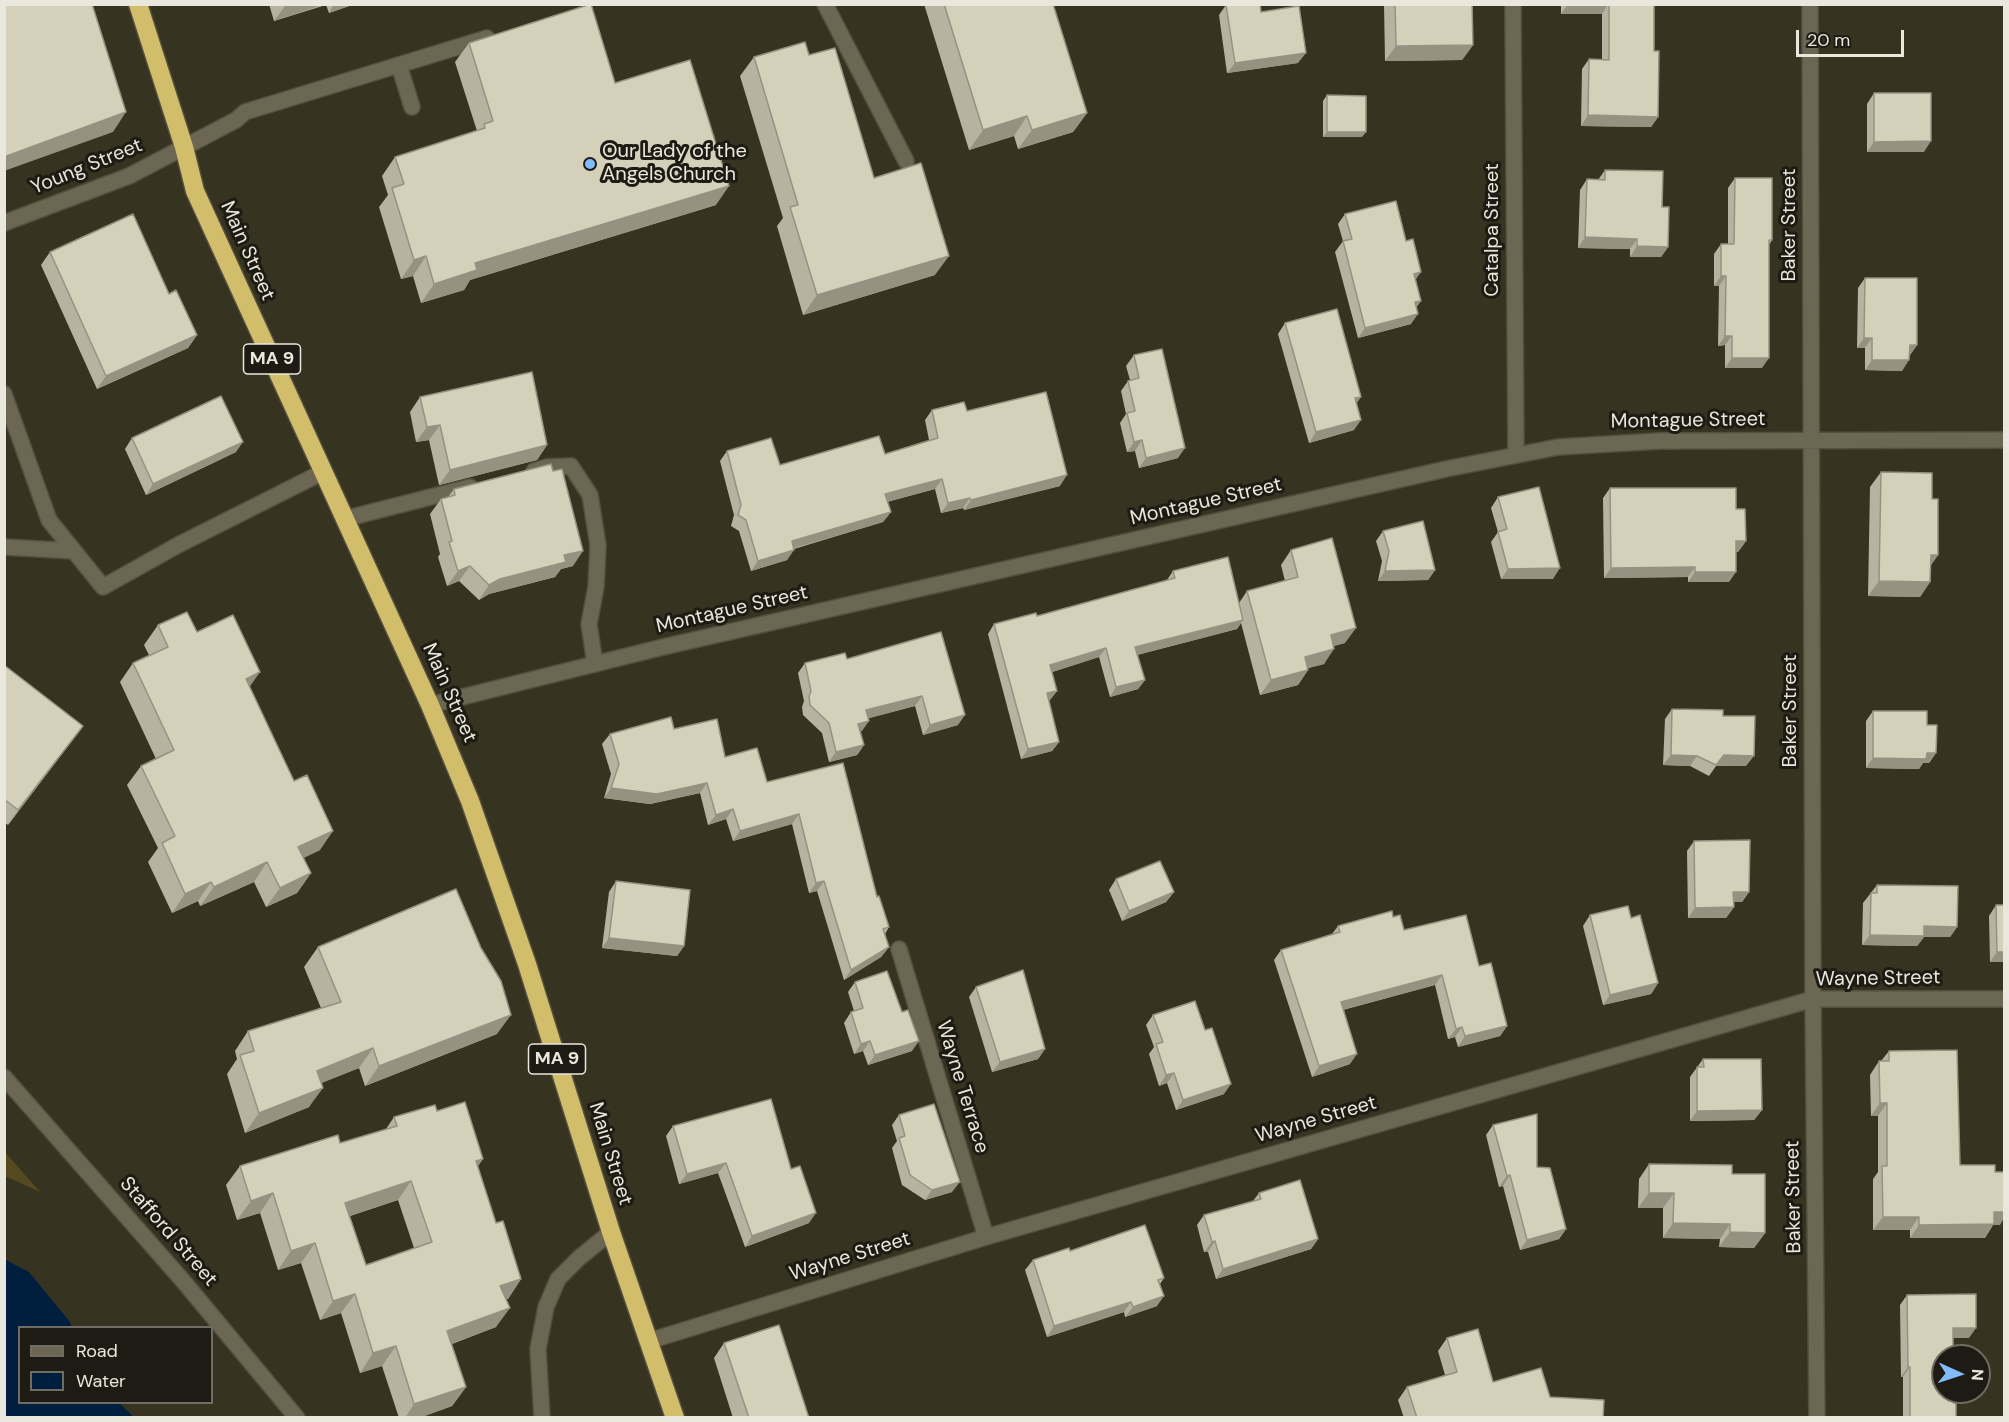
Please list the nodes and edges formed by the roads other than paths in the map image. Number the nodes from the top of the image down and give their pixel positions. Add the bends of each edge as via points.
1 (138, 4) edge
2 (825, 4) edge
3 (1513, 4) edge
4 (1810, 4) edge
5 (496, 35) edge
6 (399, 65) junction
7 (412, 107) dead end
8 (184, 147) junction
9 (906, 161) dead end
10 (4, 223) edge
11 (4, 394) edge
12 (2004, 440) edge
13 (1812, 441) junction
14 (1516, 455) junction
15 (323, 472) junction
16 (525, 473) edge
17 (481, 484) edge
18 (344, 519) junction
19 (4, 547) edge
20 (74, 551) junction
21 (595, 664) junction
22 (430, 705) junction
23 (899, 949) dead end
24 (1813, 999) junction
25 (2004, 999) edge
26 (4, 1077) edge
27 (611, 1232) junction
28 (986, 1237) junction
29 (650, 1341) junction
30 (297, 1418) edge
31 (542, 1418) edge
32 (675, 1418) edge
33 (1817, 1418) edge

1 - 8 highway, Main Street / MA 9
2 - 9 street
3 - 14 street, Catalpa Street
4 - 13 street, Baker Street
5 - 6 street, Young Street
6 - 7 street
6 - 8 street, Young Street via 245,112
8 - 10 street, Young Street via 129,176
8 - 15 highway, Main Street / MA 9 via 195,191
11 - 20 street via 49,520
12 - 13 street, Montague Street
13 - 14 street, Montague Street via 1593,444
13 - 24 street, Baker Street
14 - 21 street, Montague Street
15 - 18 highway, Main Street / MA 9
15 - 20 street via 178,544 104,587
16 - 21 street via 571,466 590,495 598,545 590,624
17 - 18 street
18 - 22 highway, Main Street / MA 9
19 - 20 street
21 - 22 street, Montague Street
22 - 27 highway, Main Street / MA 9 via 470,801 527,964
23 - 28 street, Wayne Terrace
24 - 25 street, Wayne Street
24 - 28 street, Wayne Street
24 - 33 street, Baker Street
26 - 30 street, Stafford Street
27 - 29 highway, Main Street / MA 9
27 - 31 street via 558,1279 546,1307 538,1349
28 - 29 street, Wayne Street
29 - 32 highway, Main Street / MA 9

